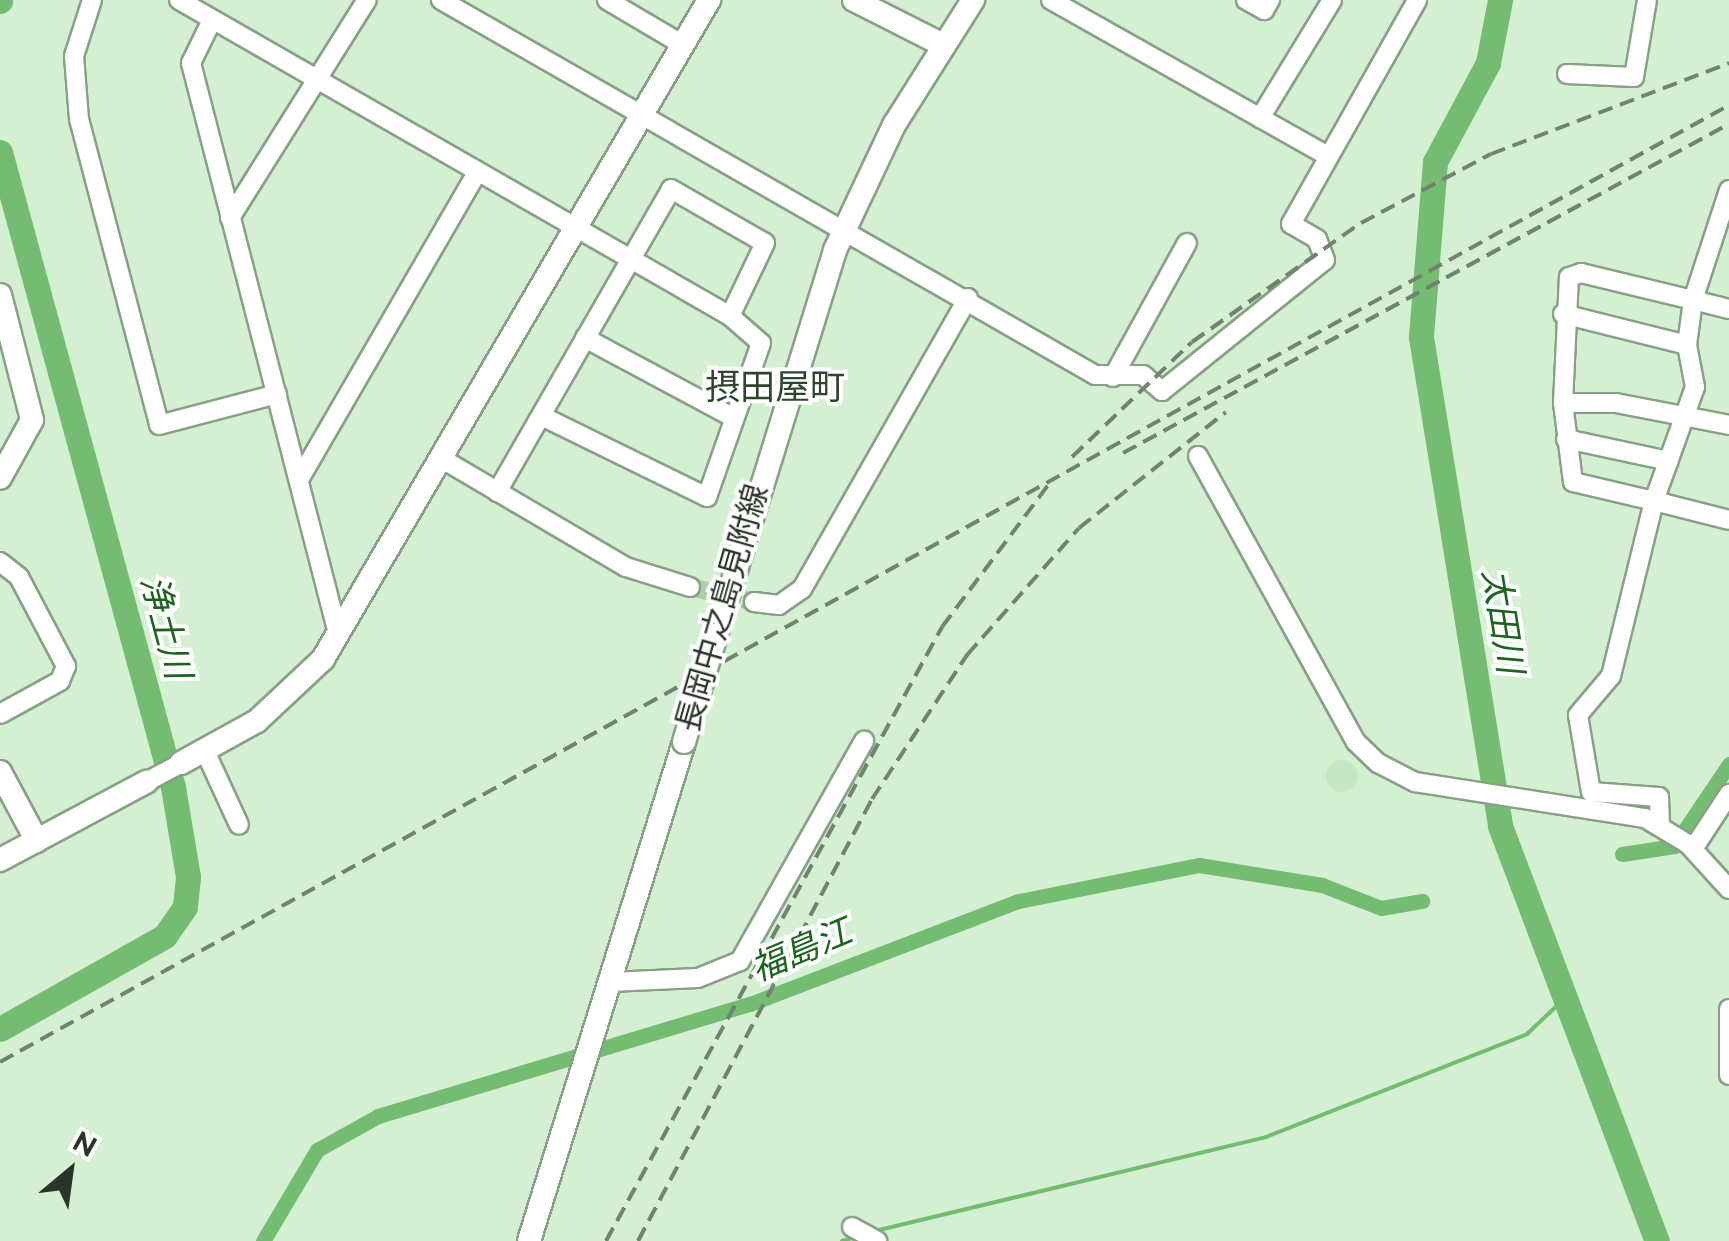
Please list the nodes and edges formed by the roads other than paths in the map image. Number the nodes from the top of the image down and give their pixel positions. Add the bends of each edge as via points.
1 (92, 0) edge
2 (179, 0) edge
3 (367, 0) edge
4 (441, 0) edge
5 (607, 0) edge
6 (709, 0) edge
7 (854, 0) edge
8 (973, 0) edge
9 (1051, 0) edge
10 (1246, 0) edge
11 (1270, 0) edge
12 (1332, 0) edge
13 (1416, 0) edge
14 (1646, 0) edge
15 (212, 20) junction
16 (941, 44) junction
17 (683, 45) junction
18 (1567, 74) dead end
19 (317, 81) junction
20 (640, 117) junction
21 (1260, 118) junction
22 (1328, 156) junction
23 (477, 173) junction
24 (1729, 190) edge
25 (230, 218) junction
26 (576, 228) junction
27 (843, 228) junction
28 (1187, 244) dead end
29 (629, 261) junction
30 (0, 295) edge
31 (968, 298) junction
32 (1694, 300) junction
33 (1729, 309) edge
34 (1563, 314) junction
35 (730, 316) junction
36 (585, 338) junction
37 (1687, 345) junction
38 (1113, 377) junction
39 (277, 394) junction
40 (1563, 403) junction
41 (542, 416) junction
42 (734, 418) junction
43 (1687, 418) junction
44 (1729, 425) edge
45 (1566, 440) junction
46 (1198, 456) dead end
47 (444, 460) junction
48 (1670, 461) junction
49 (0, 478) edge
50 (300, 478) junction
51 (497, 492) junction
52 (1654, 501) junction
53 (1729, 520) edge
54 (0, 562) edge
55 (690, 586) tunnel mouth
56 (754, 602) tunnel mouth
57 (338, 634) junction
58 (0, 714) edge
59 (864, 741) dead end
60 (205, 751) junction
61 (182, 763) joint
62 (0, 772) edge
63 (146, 782) joint
64 (1729, 794) edge
65 (239, 825) dead end
66 (1664, 828) junction
67 (37, 841) junction
68 (1691, 847) junction
69 (0, 860) edge
70 (1729, 889) edge
71 (607, 992) junction
72 (1729, 1010) edge
73 (1729, 1075) edge
74 (852, 1228) dead end
75 (529, 1241) edge
76 (877, 1241) edge

1 - 39 street via 77,33 79,119 159,425
2 - 15 street
3 - 19 street
4 - 20 street
5 - 17 street
6 - 17 street
7 - 16 street
8 - 16 street, 長岡中之島見附線
9 - 21 street
10 - 11 street via 1264,10
12 - 21 street
13 - 22 street via 1418,11
14 - 18 street via 1634,77
15 - 19 street
15 - 25 street via 191,63
16 - 27 street, 長岡中之島見附線
17 - 20 street
19 - 23 street
19 - 25 street
20 - 26 street
20 - 27 street
21 - 22 street
22 - 38 street via 1290,224 1318,239 1325,260 1162,391 1143,375
23 - 26 street
23 - 50 street
24 - 32 street
25 - 39 street
26 - 29 street
26 - 47 street
27 - 31 street
27 - 71 street, 長岡中之島見附線, bridge via 785,389
28 - 38 street
29 - 35 street
29 - 35 street via 671,188 766,243
29 - 36 street
30 - 49 street via 32,420
31 - 38 street
31 - 56 street via 802,589 779,604
32 - 33 street
32 - 34 street via 1581,273 1569,277
32 - 37 street
34 - 37 street
34 - 40 street
35 - 42 street via 761,343
36 - 41 street
36 - 42 street
37 - 43 street via 1695,388
39 - 50 street
40 - 43 street
40 - 45 street
41 - 42 street via 694,498 707,498
41 - 51 street
43 - 44 street
43 - 48 street
45 - 48 street
45 - 52 street via 1573,482
46 - 66 street via 1356,742 1388,770 1425,784 1577,803
47 - 51 street
47 - 57 street
48 - 52 street
50 - 57 street
51 - 55 street via 626,567
52 - 53 street
52 - 66 street via 1611,676 1578,715 1591,792 1659,797
54 - 58 street via 20,577 66,670
57 - 60 street via 282,700
59 - 71 street via 740,960 698,978
60 - 61 street
60 - 65 street
61 - 63 street
62 - 67 street
63 - 67 street
64 - 68 street
66 - 68 street
67 - 69 street
68 - 70 street
71 - 75 street, 長岡中之島見附線
72 - 73 street
74 - 76 street

